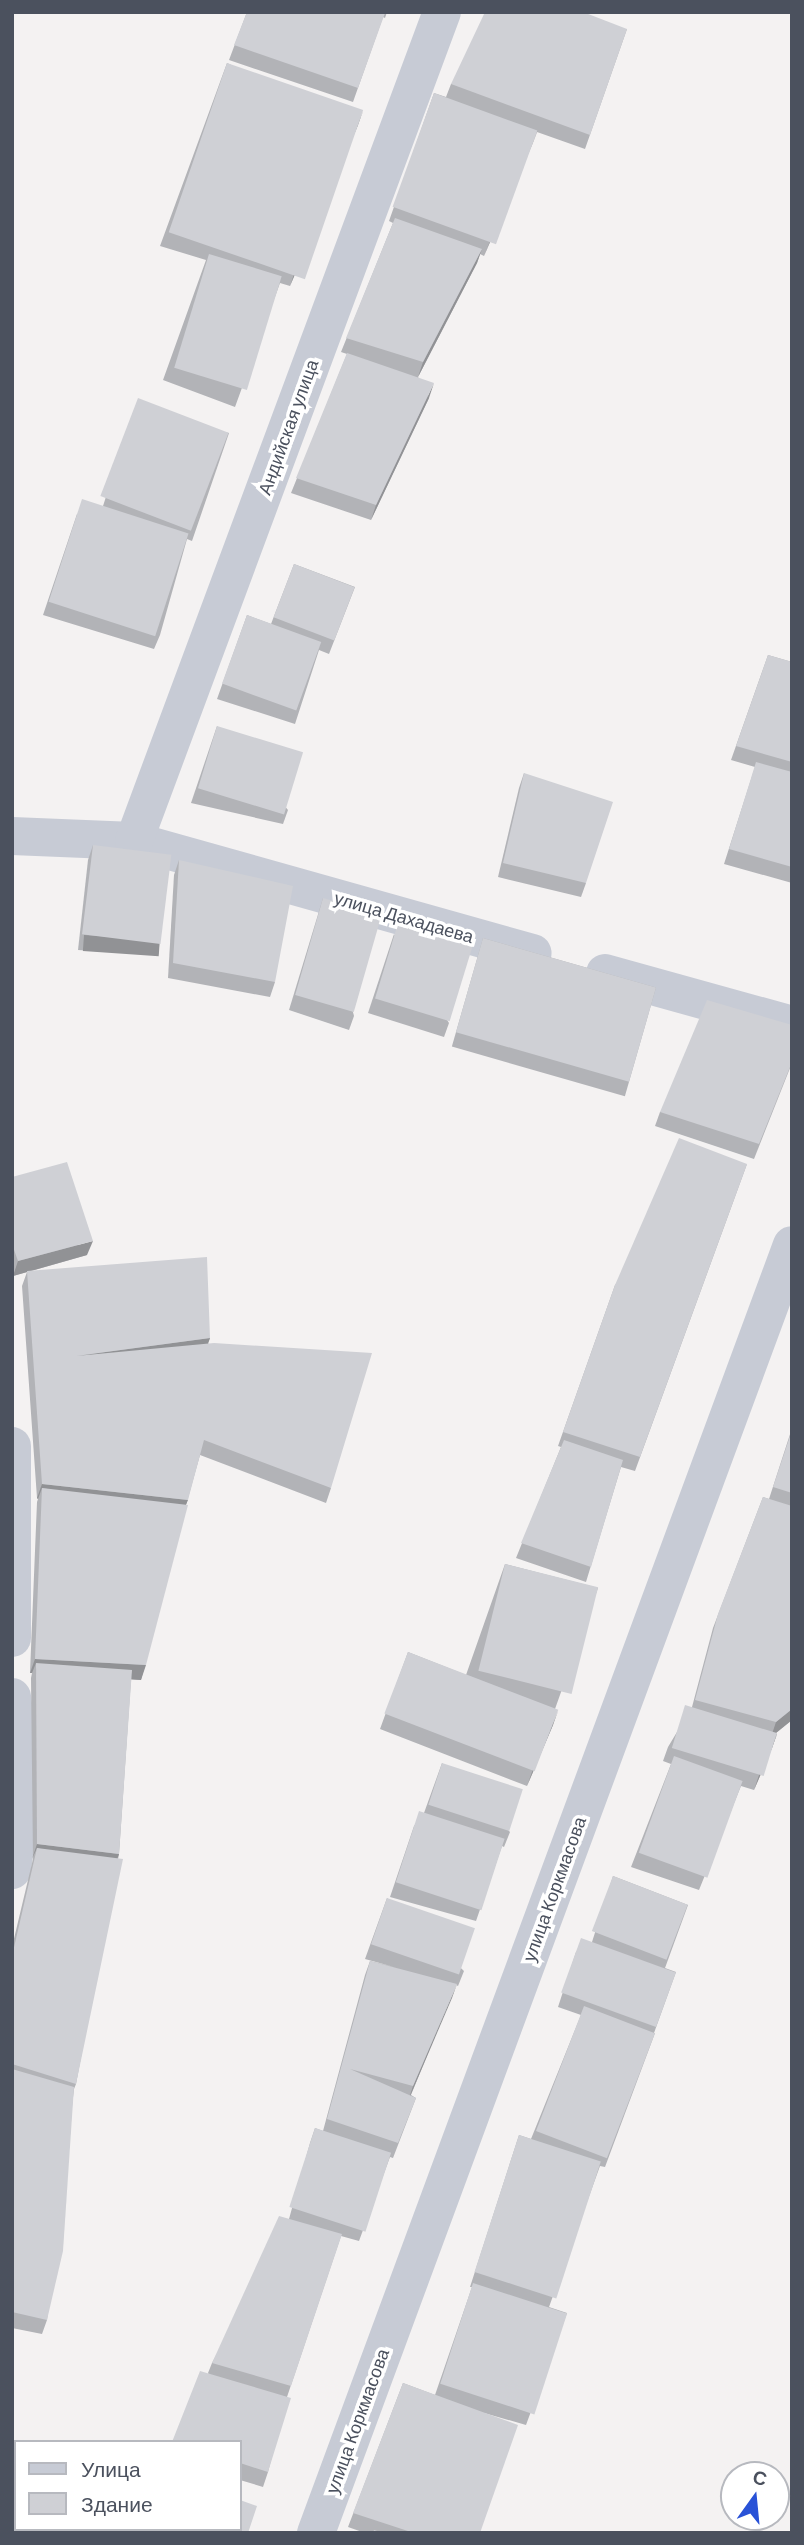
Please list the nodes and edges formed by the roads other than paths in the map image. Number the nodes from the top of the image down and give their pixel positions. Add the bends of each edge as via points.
1 (442, 12) edge
2 (12, 836) edge
3 (134, 842) junction
4 (792, 1025) edge
5 (792, 1245) edge
6 (12, 1446) edge
7 (12, 1638) edge
8 (12, 1698) edge
9 (12, 1870) edge
10 (316, 2533) edge

1 - 3 street, Андийская улица
2 - 3 street, улица Дахадаева
3 - 4 street, улица Дахадаева
5 - 10 street, улица Коркмасова
6 - 7 street
8 - 9 street via 24,1781

